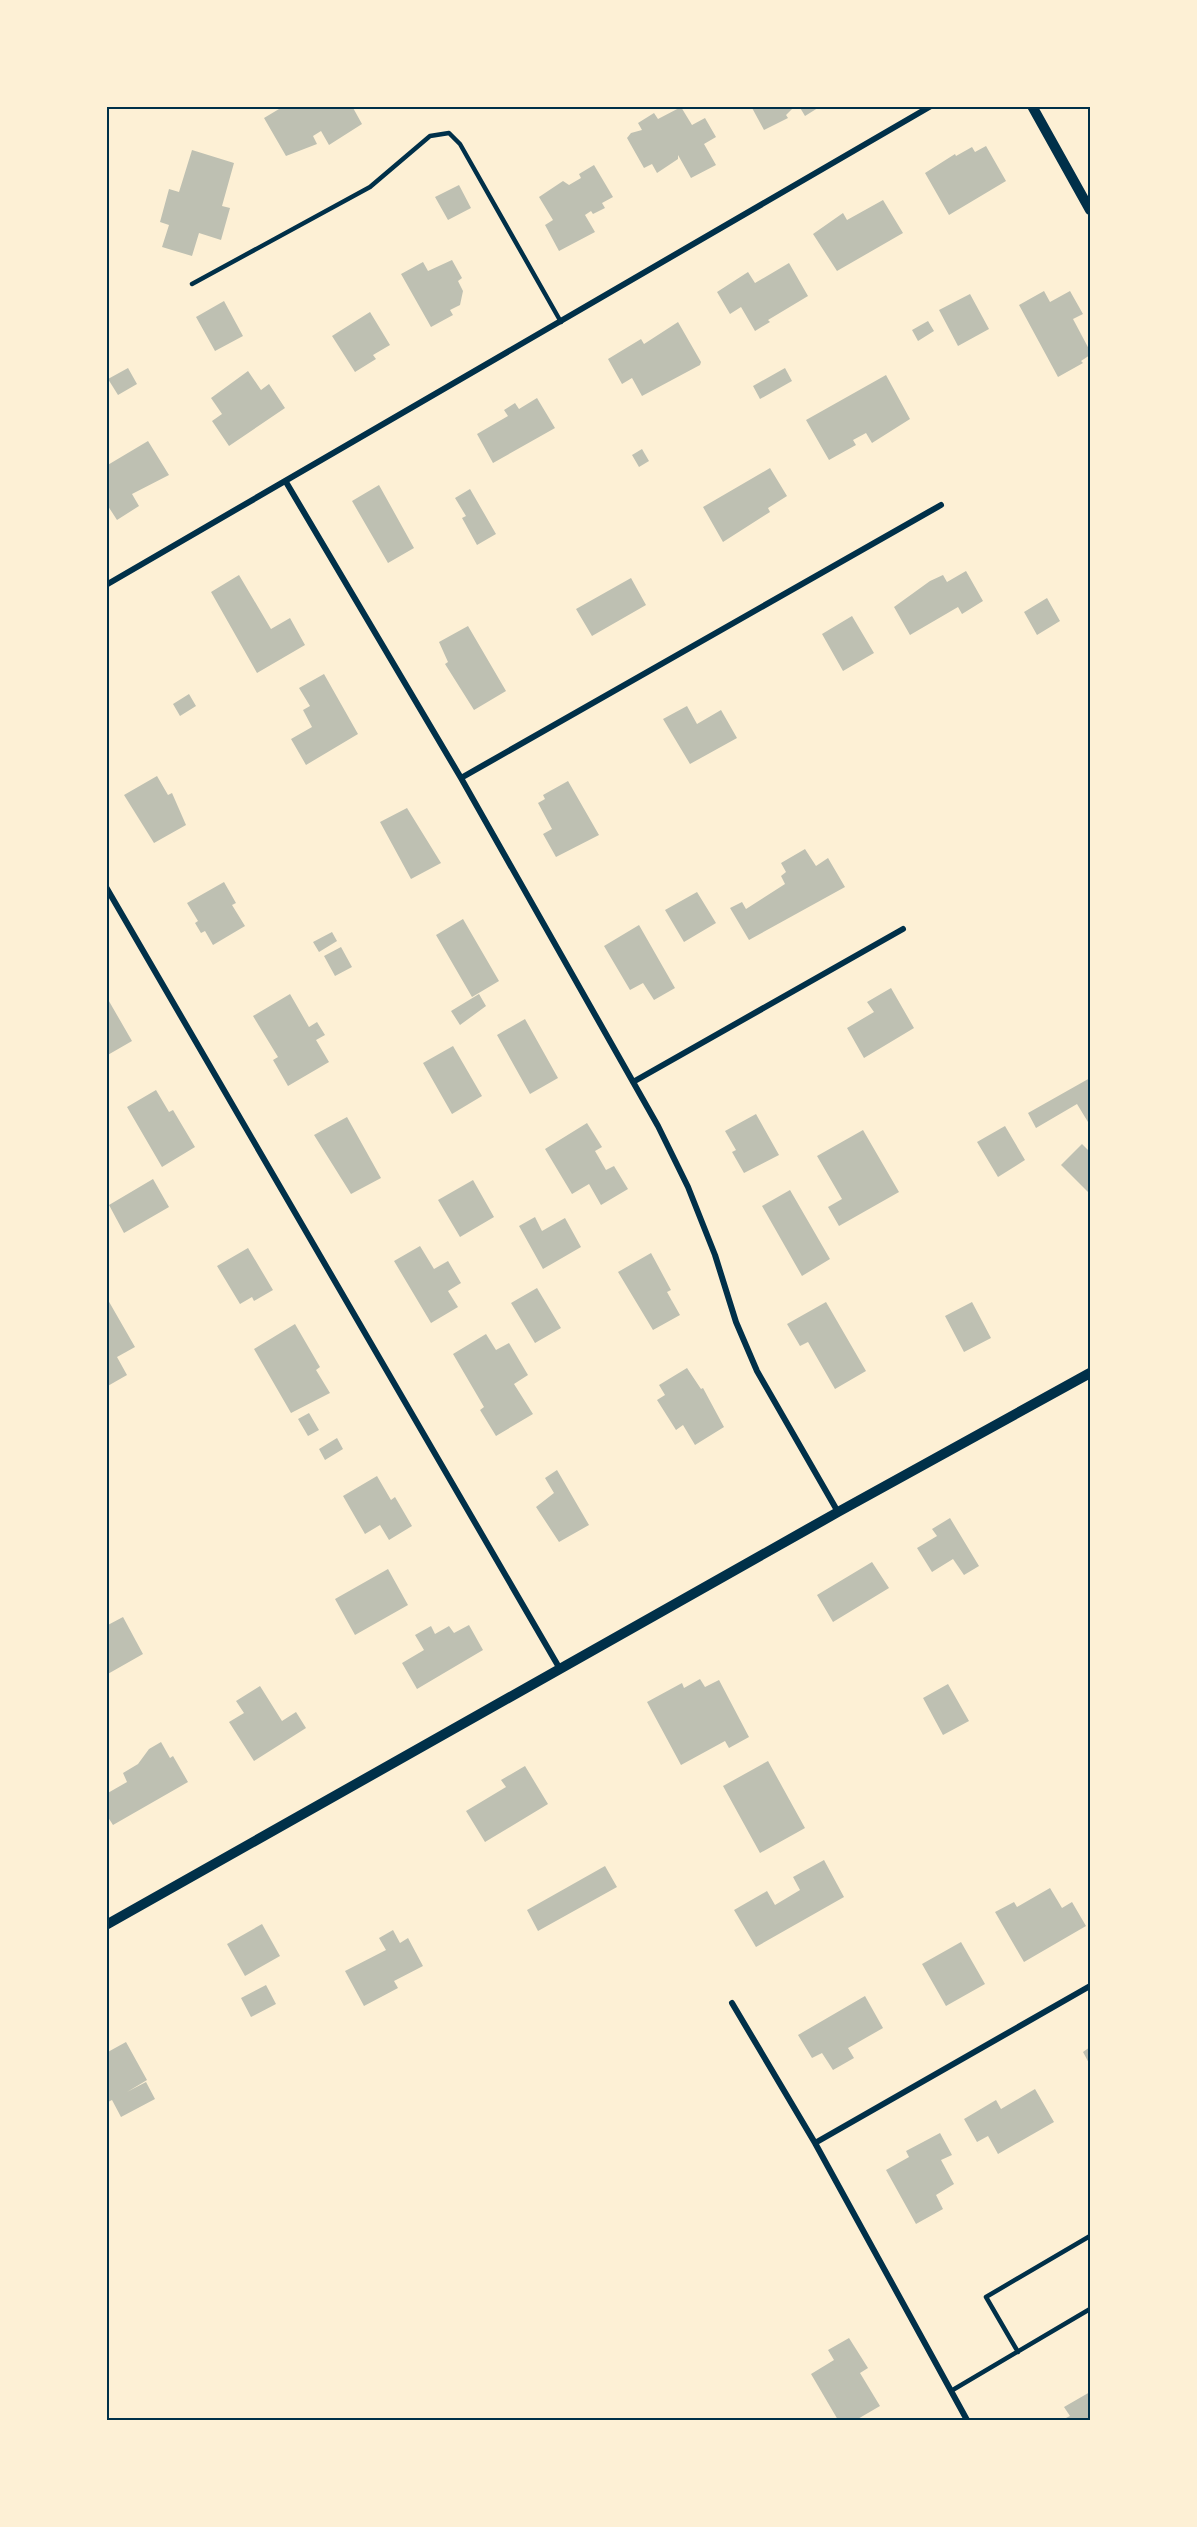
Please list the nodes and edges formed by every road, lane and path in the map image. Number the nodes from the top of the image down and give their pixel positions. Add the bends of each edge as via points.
1 (931, 106) edge
2 (1032, 106) edge
3 (1090, 210) edge
4 (192, 284) dead end
5 (561, 322) junction
6 (286, 483) junction
7 (941, 505) dead end
8 (106, 585) edge
9 (461, 778) junction
10 (106, 887) edge
11 (903, 929) dead end
12 (633, 1082) junction
13 (1090, 1373) edge
14 (838, 1512) junction
15 (560, 1669) junction
16 (106, 1925) edge
17 (1090, 1986) edge
18 (732, 2003) dead end
19 (815, 2143) junction
20 (1090, 2236) edge
21 (1090, 2309) edge
22 (1018, 2352) junction
23 (951, 2391) junction
24 (967, 2421) edge

1 - 5 street
2 - 3 street
4 - 5 lane via 370,187 430,136 449,133 460,144
5 - 6 street
6 - 8 street
6 - 9 street
7 - 9 street
9 - 12 street
10 - 15 street
11 - 12 street
12 - 14 street via 688,1188 757,1371
13 - 14 street
14 - 15 street
15 - 16 street
17 - 19 street
18 - 19 street
19 - 23 street
20 - 22 lane via 986,2297
21 - 22 lane
22 - 23 lane
23 - 24 street

